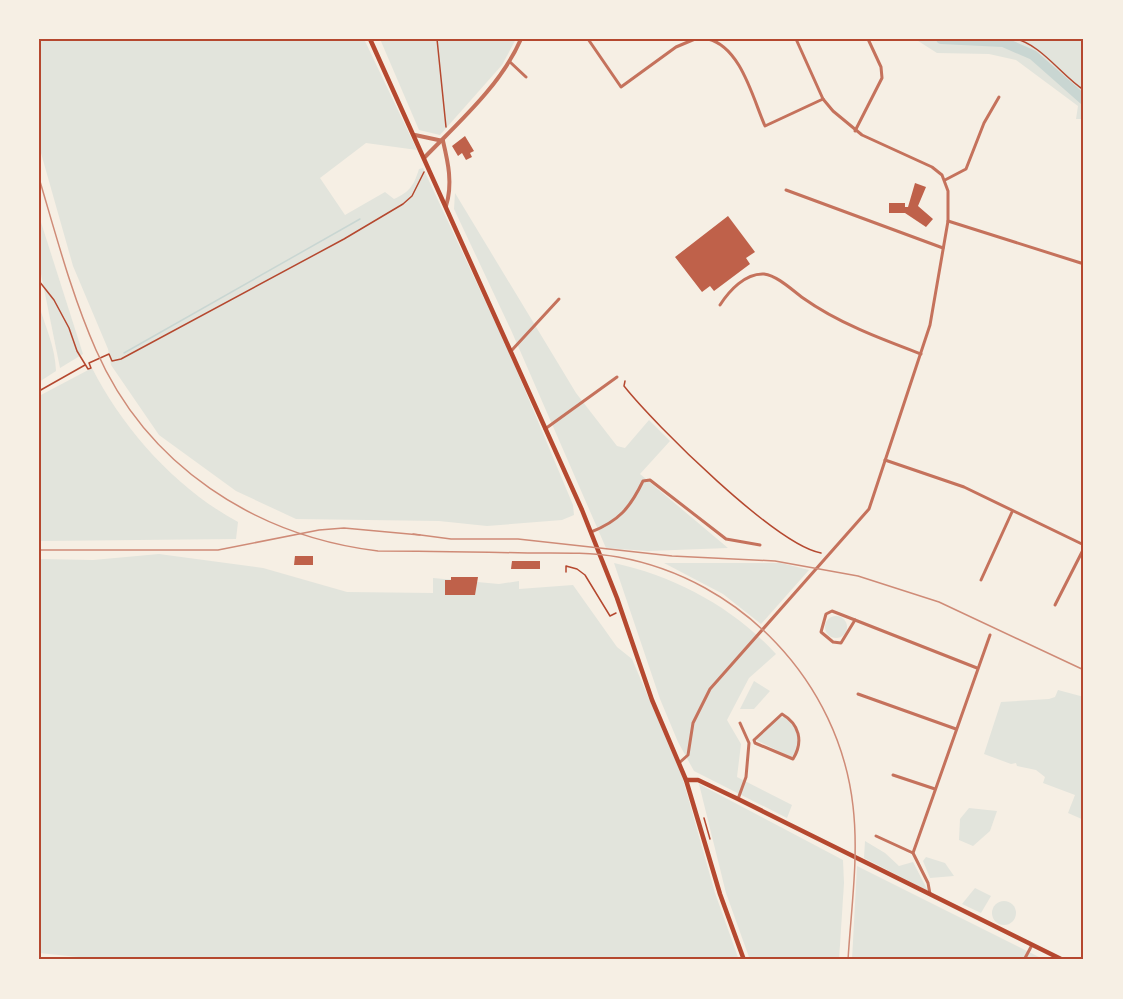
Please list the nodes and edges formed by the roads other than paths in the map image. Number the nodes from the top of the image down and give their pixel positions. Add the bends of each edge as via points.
1 (370, 39) edge
2 (521, 39) edge
3 (588, 39) edge
4 (695, 39) edge
5 (708, 39) edge
6 (796, 39) edge
7 (868, 39) edge
8 (510, 62) junction
9 (526, 77) dead end
10 (999, 97) dead end
11 (824, 99) junction
12 (855, 131) junction
13 (415, 135) junction
14 (443, 141) junction
15 (425, 157) junction
16 (945, 180) junction
17 (786, 190) dead end
18 (446, 206) junction
19 (948, 221) junction
20 (943, 248) junction
21 (1084, 264) edge
22 (559, 298) dead end
23 (720, 305) dead end
24 (512, 350) junction
25 (921, 354) junction
26 (617, 377) dead end
27 (545, 429) junction
28 (885, 460) junction
29 (1012, 512) junction
30 (592, 535) junction
31 (760, 545) dead end
32 (1084, 546) edge
33 (981, 580) dead end
34 (1055, 605) dead end
35 (855, 620) junction
36 (990, 635) dead end
37 (977, 668) junction
38 (858, 694) dead end
39 (740, 723) dead end
40 (956, 729) junction
41 (755, 742) junction
42 (749, 743) junction
43 (680, 763) junction
44 (893, 775) dead end
45 (686, 780) junction
46 (935, 789) junction
47 (738, 799) junction
48 (876, 836) dead end
49 (913, 853) junction
50 (930, 896) junction
51 (1032, 945) junction
52 (39, 959) edge
53 (46, 960) edge
54 (744, 960) edge
55 (1024, 960) edge
56 (1063, 960) edge

1 - 13 main road
2 - 8 street
3 - 4 street via 621,87 676,47
5 - 11 street via 732,55 765,126
6 - 11 street
7 - 12 street via 882,75
8 - 9 street
8 - 14 street
10 - 16 street via 966,169
11 - 12 street
12 - 16 street via 932,168
13 - 14 street
13 - 15 main road
14 - 15 street
14 - 18 street via 449,162
15 - 18 main road
16 - 19 street
17 - 20 street
18 - 24 main road
19 - 20 street
19 - 21 street
20 - 25 street via 934,307
22 - 24 street
23 - 25 street via 744,279 765,274 825,313
24 - 27 main road
25 - 28 street
26 - 27 street
27 - 30 main road
28 - 29 street via 941,478
28 - 43 street via 872,503 704,698 693,723 688,755
29 - 32 street
29 - 33 street
30 - 31 street via 629,508 643,481 650,480 726,539
30 - 43 main road via 652,700
32 - 34 street
35 - 35 street via 841,643 821,634 829,612
35 - 37 street
36 - 37 street
37 - 40 street
38 - 40 street
39 - 42 street
40 - 46 street
41 - 41 street via 782,714 798,731 799,744 793,759
41 - 42 street
42 - 47 street via 746,777
43 - 45 main road
44 - 46 street
45 - 47 main road via 698,780
45 - 54 main road
46 - 49 street
47 - 50 main road
48 - 49 street
49 - 50 street
50 - 51 main road
51 - 55 street
51 - 56 main road
52 - 53 main road

